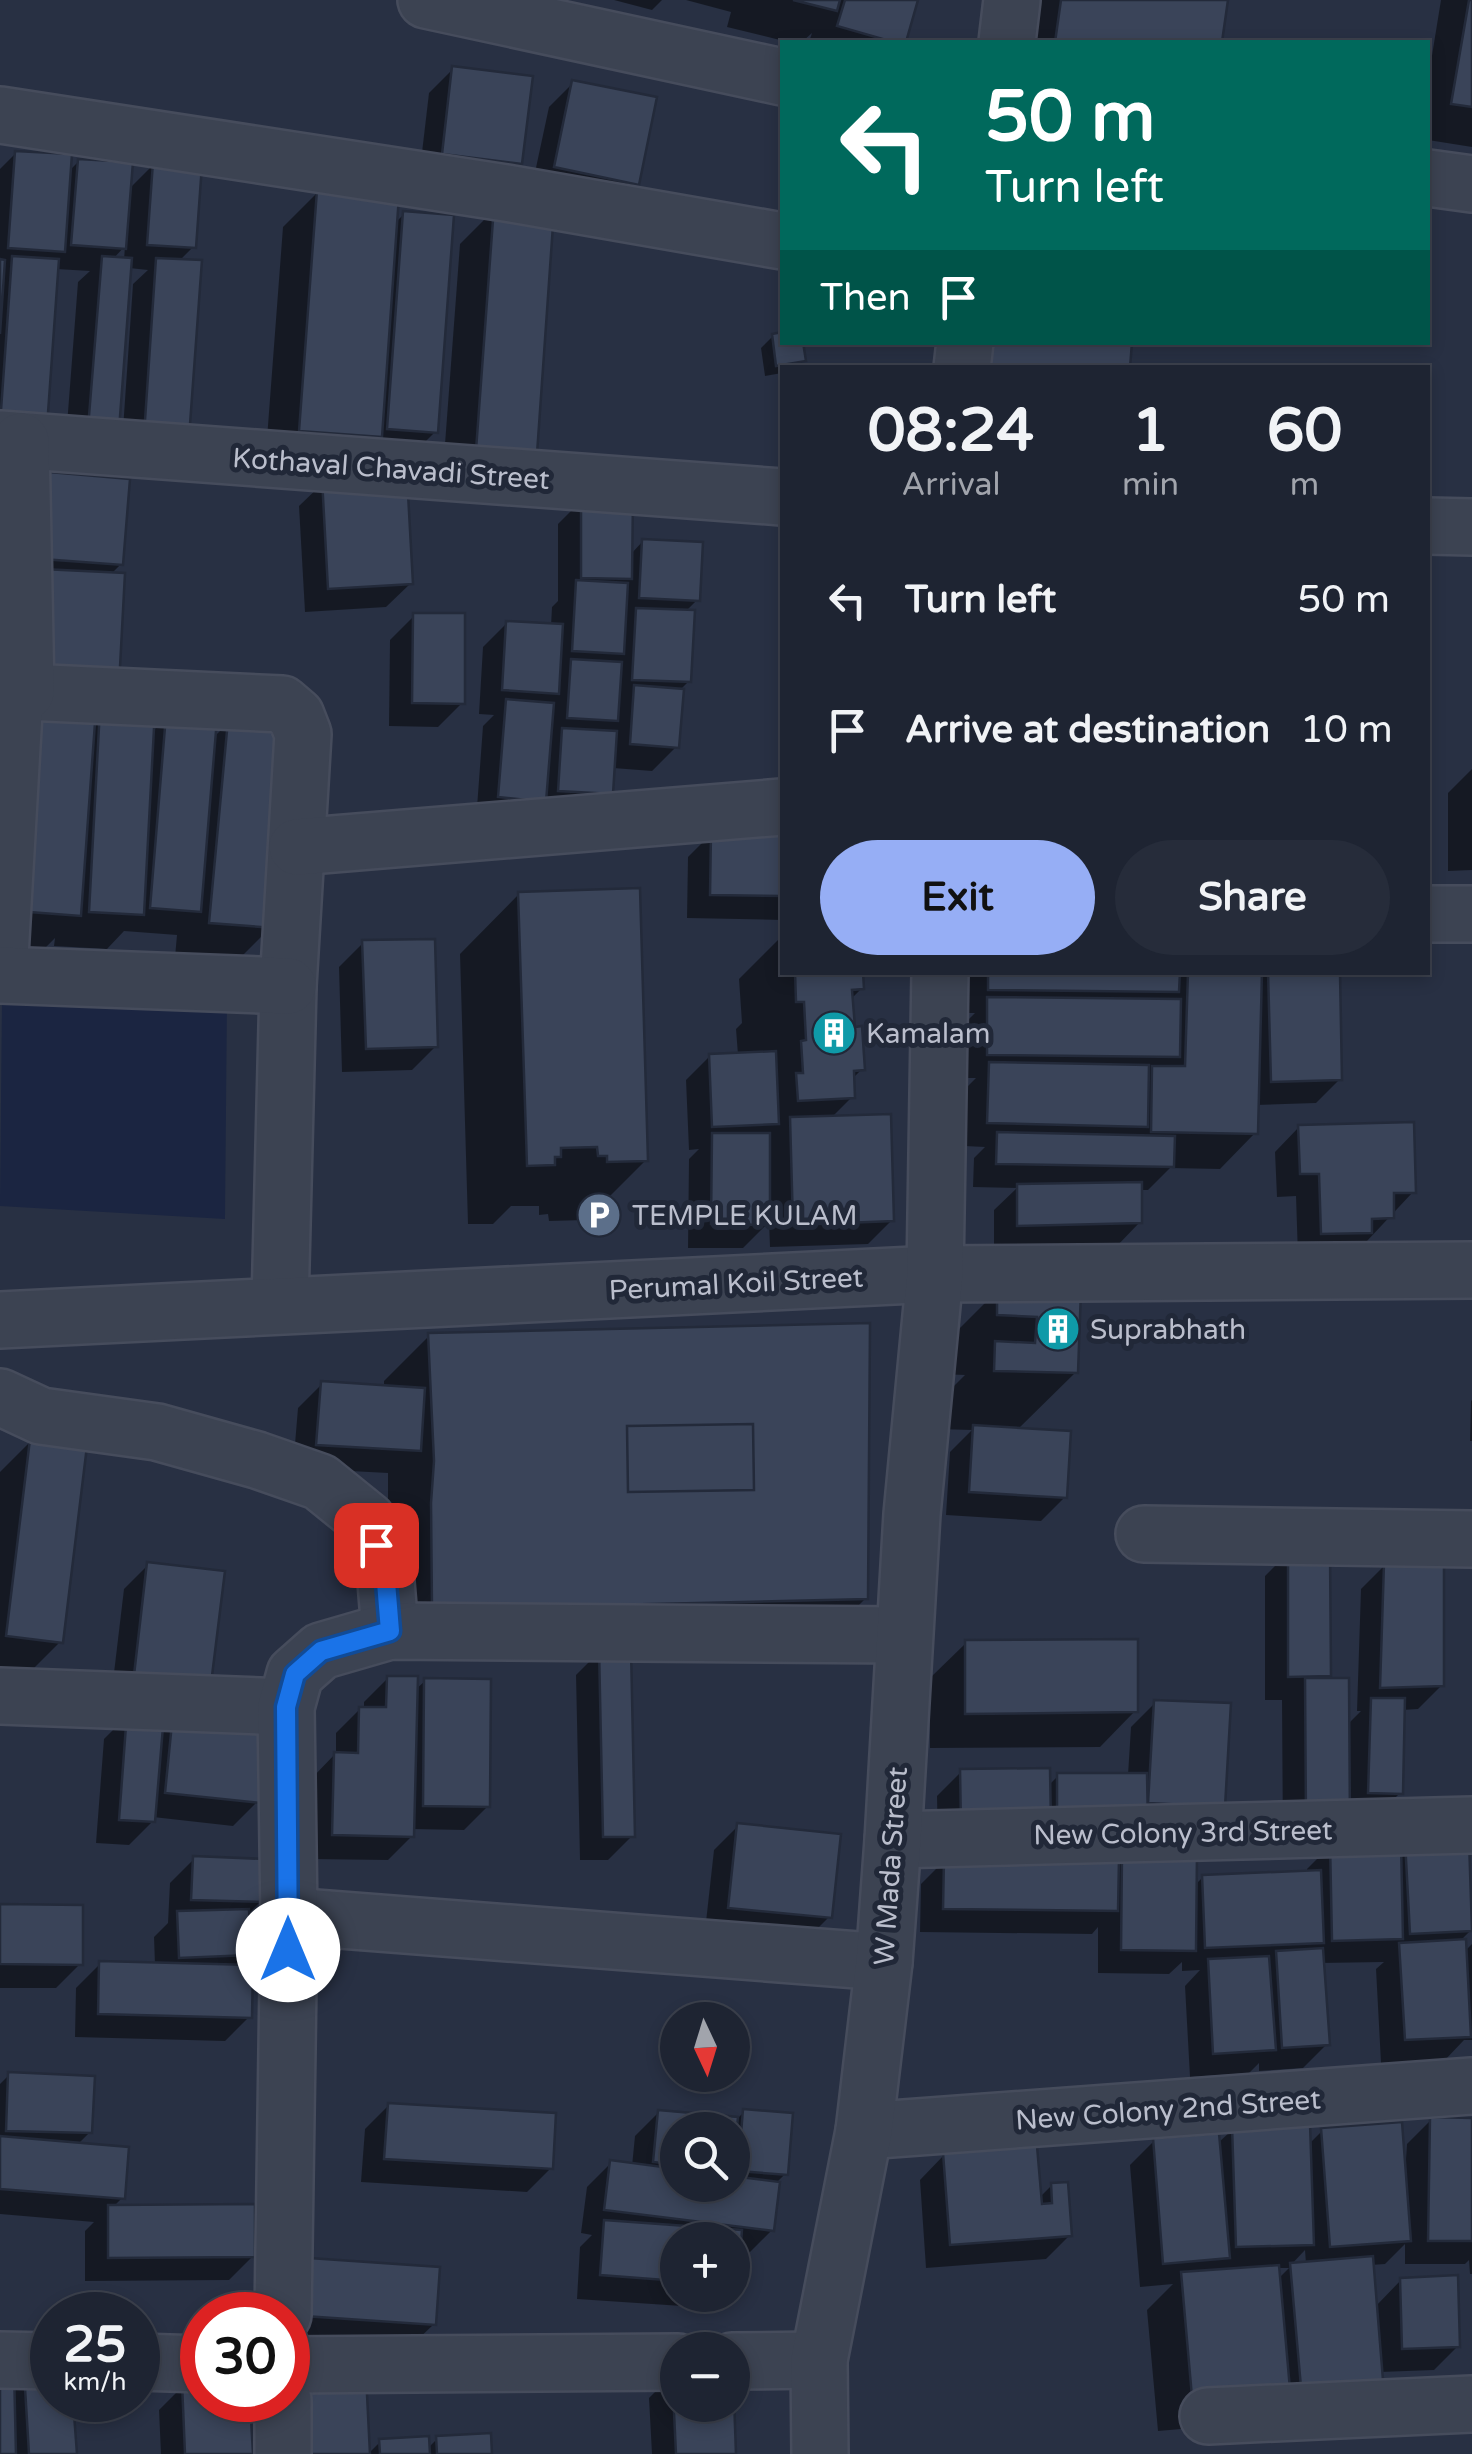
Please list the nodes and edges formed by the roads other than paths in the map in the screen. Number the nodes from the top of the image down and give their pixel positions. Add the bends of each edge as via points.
1 (426, 0) edge
2 (1012, 0) edge
3 (1007, 40) edge
4 (780, 77) edge
5 (0, 116) edge
6 (1430, 178) edge
7 (1472, 184) edge
8 (780, 241) edge
9 (11, 440) edge
10 (780, 497) edge
11 (1430, 526) edge
12 (1472, 527) edge
13 (26, 692) junction
14 (780, 807) edge
15 (298, 847) junction
16 (1430, 914) edge
17 (1472, 914) edge
18 (0, 956) edge
19 (0, 975) edge
20 (940, 975) edge
21 (288, 986) junction
22 (1472, 1270) edge
23 (935, 1274) junction
24 (280, 1306) junction
25 (0, 1320) edge
26 (0, 1397) edge
27 (1144, 1534) dead end
28 (1472, 1538) edge
29 (390, 1631) junction
30 (904, 1635) junction
31 (0, 1696) edge
32 (286, 1707) junction
33 (1472, 1825) edge
34 (894, 1840) junction
35 (289, 1916) junction
36 (884, 1962) junction
37 (1472, 2086) edge
38 (864, 2131) junction
39 (283, 2292) edge
40 (0, 2360) edge
41 (820, 2360) junction
42 (30, 2361) edge
43 (660, 2362) edge
44 (750, 2362) edge
45 (310, 2365) edge
46 (1472, 2404) edge
47 (1208, 2416) dead end
48 (282, 2422) edge
49 (283, 2454) edge
50 (820, 2454) edge

1 - 4 street
2 - 3 street
5 - 8 street
6 - 7 street
9 - 10 street, Kothaval Chavadi Street
9 - 13 street
11 - 12 street
13 - 15 street via 282,704 303,734
13 - 18 street via 16,698 14,712
14 - 15 street
15 - 21 street
16 - 17 street
19 - 21 street
20 - 23 street, W Mada Street
21 - 24 street
22 - 23 street, Perumal Koil Street
23 - 24 street, Perumal Koil Street
23 - 30 street, W Mada Street
24 - 25 street, Perumal Koil Street
26 - 29 street via 41,1416 157,1432 320,1482 366,1520 385,1570
27 - 28 street
29 - 30 street
29 - 32 street via 321,1651 295,1674
30 - 34 street, W Mada Street
31 - 32 street
32 - 35 street
33 - 34 street, New Colony 3rd Street
34 - 36 street, W Mada Street
35 - 36 street
35 - 39 street
36 - 38 street, W Mada Street
37 - 38 street, New Colony 2nd Street
38 - 41 street, W Mada Street
40 - 42 street
41 - 44 street
41 - 50 street, W Mada Street
43 - 45 street
46 - 47 street
48 - 49 street

